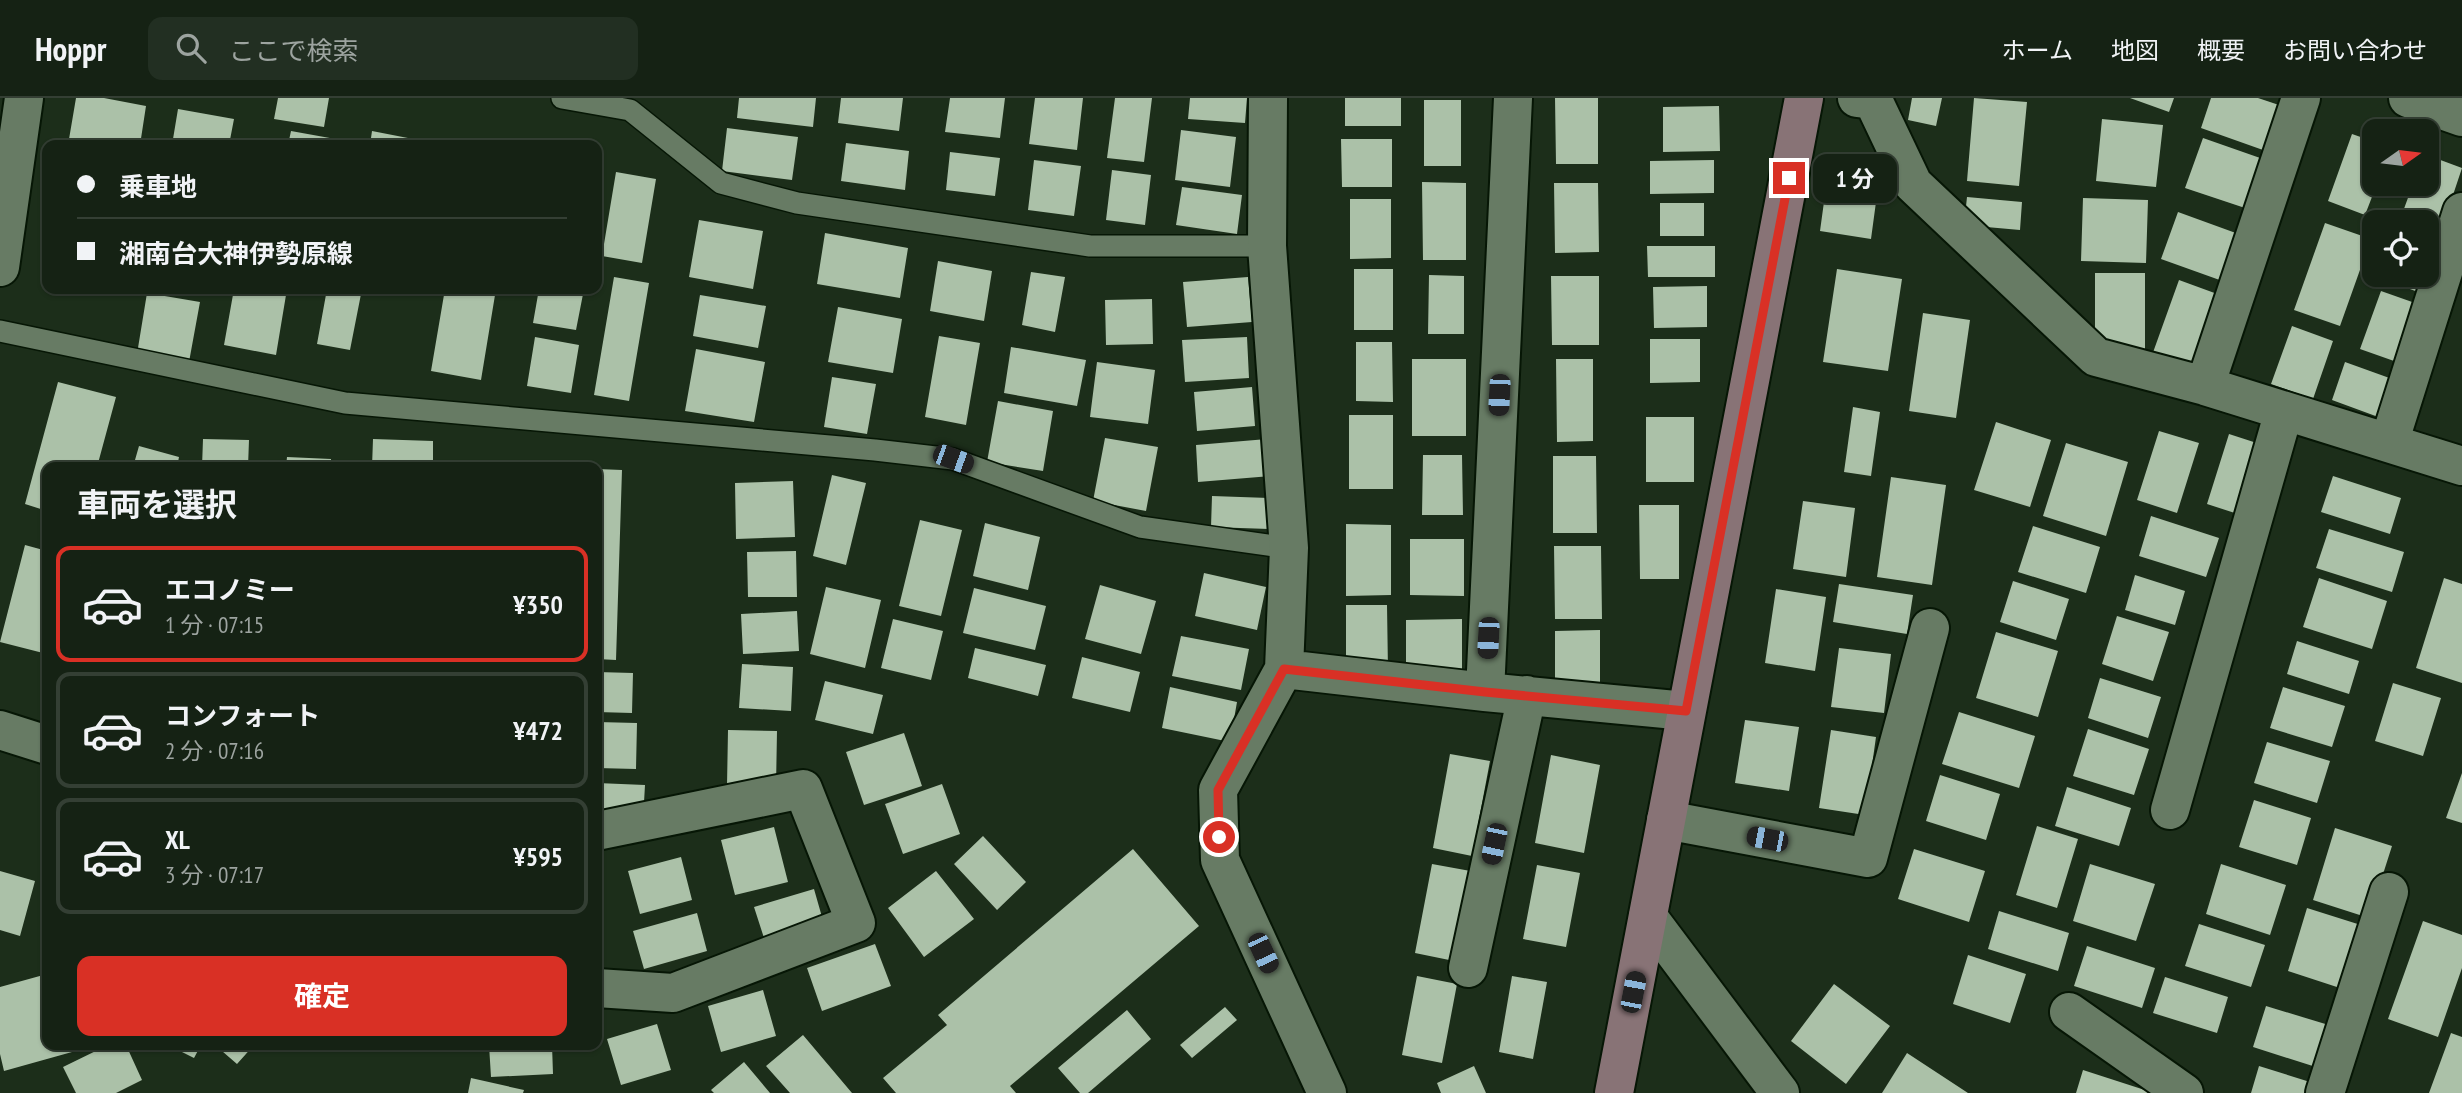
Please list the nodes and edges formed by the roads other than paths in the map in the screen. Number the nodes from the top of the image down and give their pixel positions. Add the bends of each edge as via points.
1 (24, 98) edge
2 (562, 98) edge
3 (1268, 98) edge
4 (1513, 98) edge
5 (1804, 98) edge
6 (1857, 98) edge
7 (2301, 98) edge
8 (2408, 98) edge
9 (2462, 117) edge
10 (8, 160) edge
11 (2462, 212) edge
12 (1267, 246) junction
13 (0, 267) edge
14 (0, 331) edge
15 (2205, 386) junction
16 (2284, 411) junction
17 (2389, 443) junction
18 (2462, 466) edge
19 (1289, 548) junction
20 (1930, 628) dead end
21 (1284, 669) junction
22 (1485, 692) junction
23 (1527, 695) junction
24 (1686, 711) junction
25 (0, 730) edge
26 (42, 743) edge
27 (2171, 810) dead end
28 (1666, 820) junction
29 (602, 830) edge
30 (2389, 892) dead end
31 (1648, 917) junction
32 (1468, 968) dead end
33 (602, 988) edge
34 (2069, 1012) dead end
35 (1327, 1093) edge
36 (1614, 1093) edge
37 (1780, 1093) edge
38 (2183, 1093) edge
39 (2325, 1093) edge

1 - 10 street
2 - 12 lane via 630,110 720,183 797,203 1090,246
3 - 12 street
4 - 22 street
5 - 24 main road
6 - 15 street via 1873,100 1913,184 2096,356
7 - 15 street
8 - 9 street
10 - 13 street
11 - 17 street
12 - 19 street
14 - 19 lane via 345,403 953,459 1140,527
15 - 16 street
16 - 17 street
16 - 27 street
17 - 18 street
19 - 21 street
20 - 28 street via 1868,858
21 - 22 street
21 - 35 street via 1218,790 1220,860
22 - 23 street
23 - 24 street
23 - 32 street
24 - 28 main road
25 - 26 street
28 - 31 main road
29 - 33 street via 803,789 856,923 673,993
30 - 39 street
31 - 36 main road
31 - 37 street
34 - 38 street

